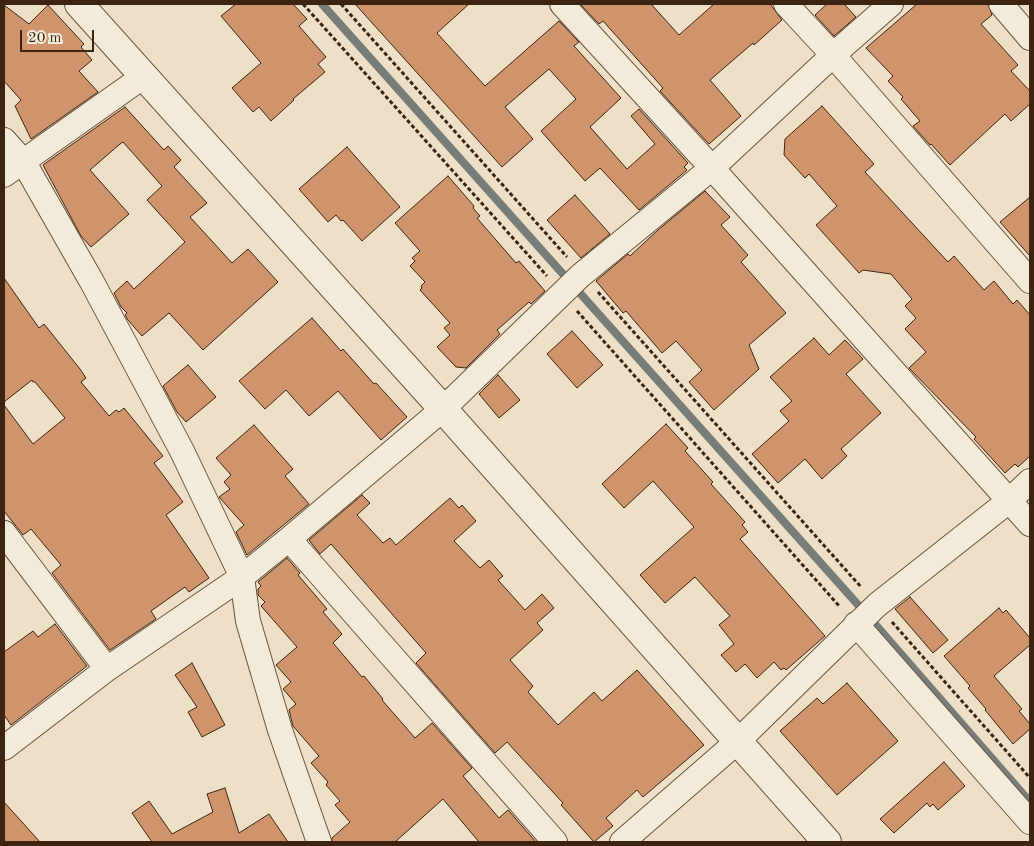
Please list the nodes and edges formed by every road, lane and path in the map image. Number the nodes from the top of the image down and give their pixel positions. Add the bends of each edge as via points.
1 (79, 4) edge
2 (303, 4) edge
3 (341, 4) edge
4 (562, 4) edge
5 (786, 4) edge
6 (891, 4) edge
7 (1001, 4) edge
8 (1030, 38) edge
9 (833, 54) junction
10 (144, 76) junction
11 (4, 140) edge
12 (23, 161) junction
13 (712, 168) junction
14 (4, 176) edge
15 (1030, 281) edge
16 (572, 284) junction
17 (443, 409) junction
18 (1030, 481) edge
19 (1010, 500) junction
20 (1030, 524) edge
21 (4, 533) edge
22 (289, 539) junction
23 (242, 577) junction
24 (866, 615) junction
25 (107, 669) junction
26 (737, 742) junction
27 (4, 748) edge
28 (1030, 778) edge
29 (1030, 822) edge
30 (320, 842) edge
31 (555, 842) edge
32 (622, 842) edge
33 (827, 842) edge

1 - 10 street
2 - 16 path
3 - 16 path
4 - 13 street
5 - 9 street
6 - 9 street
7 - 8 street
9 - 13 street
9 - 15 street
10 - 12 street
10 - 17 street
11 - 12 street
12 - 14 street
12 - 23 street via 182,451
13 - 16 street
13 - 19 street
16 - 17 street
16 - 24 path
16 - 24 path
17 - 22 street
17 - 26 street
18 - 19 street
19 - 20 street
19 - 24 street
21 - 25 street
22 - 23 street
22 - 31 street
23 - 25 street
23 - 30 street via 248,621 272,703
24 - 26 street
24 - 28 path
24 - 29 street
25 - 27 street
26 - 32 street
26 - 33 street

